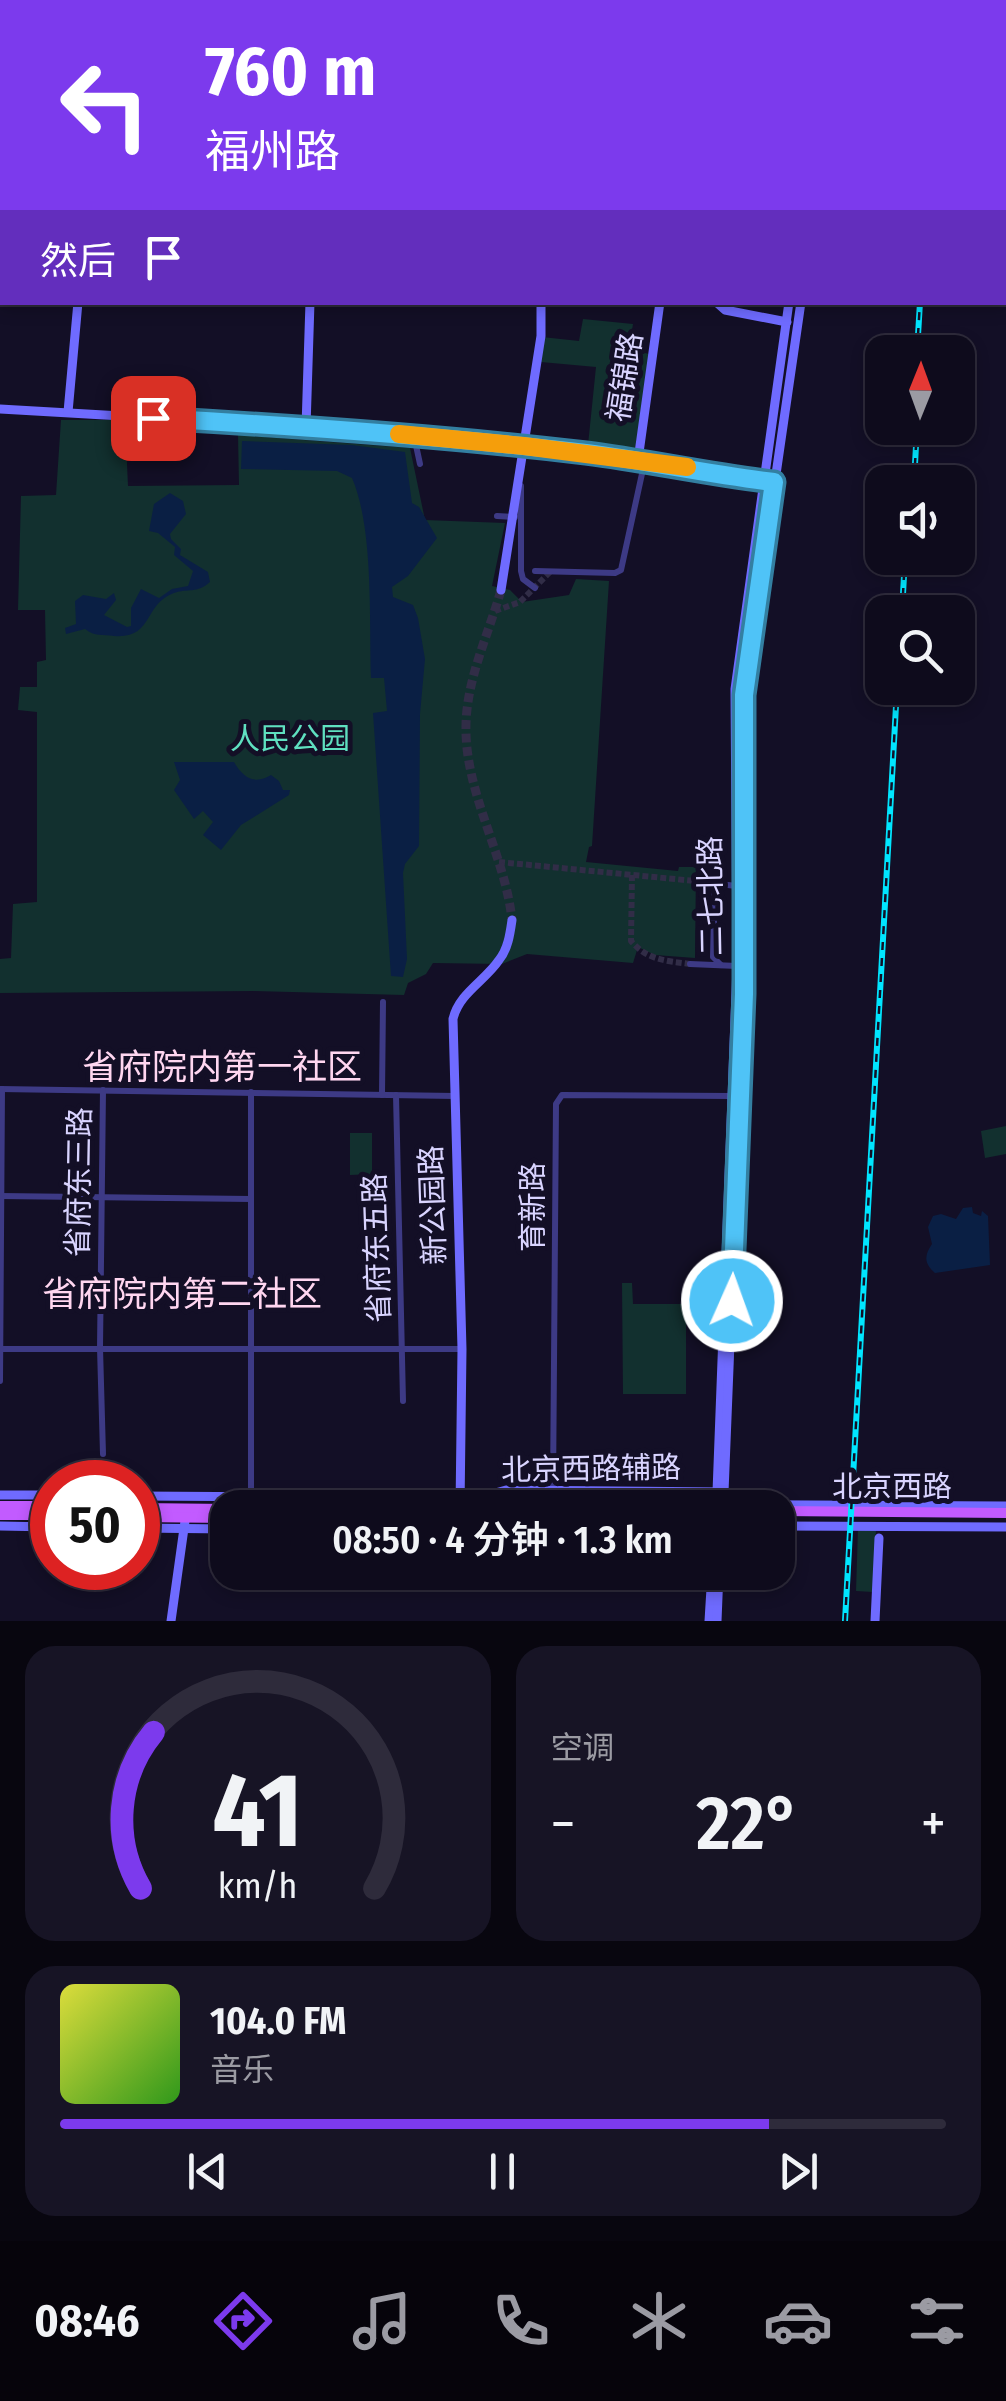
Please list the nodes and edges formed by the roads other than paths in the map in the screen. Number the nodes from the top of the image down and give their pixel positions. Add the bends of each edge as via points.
1 (78, 305) edge
2 (310, 305) edge
3 (541, 305) edge
4 (660, 305) edge
5 (719, 305) edge
6 (789, 305) edge
7 (801, 305) edge
8 (787, 322) junction
9 (0, 408) edge
10 (68, 412) junction
11 (306, 427) junction
12 (414, 436) junction
13 (524, 446) junction
14 (642, 460) junction
15 (420, 464) dead end
16 (521, 470) junction
17 (762, 480) junction
18 (774, 482) junction
19 (497, 516) dead end
20 (515, 517) junction
21 (534, 571) dead end
22 (535, 588) dead end
23 (502, 590) tunnel mouth
24 (696, 881) tunnel mouth
25 (715, 883) junction
26 (736, 886) junction
27 (512, 920) tunnel mouth
28 (690, 964) tunnel mouth
29 (721, 965) junction
30 (737, 966) junction
31 (382, 1002) dead end
32 (1, 1089) edge
33 (103, 1090) junction
34 (251, 1092) junction
35 (382, 1094) junction
36 (396, 1095) junction
37 (455, 1096) junction
38 (732, 1096) junction
39 (0, 1196) edge
40 (100, 1197) junction
41 (251, 1199) junction
42 (0, 1348) edge
43 (100, 1348) junction
44 (251, 1349) junction
45 (462, 1349) junction
46 (403, 1350) junction
47 (0, 1381) edge
48 (404, 1401) dead end
49 (103, 1454) dead end
50 (251, 1490) edge
51 (460, 1490) edge
52 (553, 1490) edge
53 (720, 1490) edge
54 (720, 1490) edge
55 (0, 1495) edge
56 (30, 1495) edge
57 (160, 1496) edge
58 (186, 1496) junction
59 (210, 1496) edge
60 (0, 1506) edge
61 (30, 1506) edge
62 (795, 1510) edge
63 (160, 1513) edge
64 (210, 1513) edge
65 (1006, 1513) edge
66 (0, 1514) edge
67 (30, 1515) edge
68 (795, 1515) edge
69 (160, 1517) edge
70 (186, 1518) junction
71 (210, 1518) edge
72 (160, 1523) edge
73 (210, 1524) edge
74 (0, 1526) edge
75 (795, 1526) edge
76 (30, 1527) edge
77 (1006, 1527) edge
78 (879, 1538) dead end
79 (715, 1590) edge
80 (171, 1621) edge
81 (713, 1621) edge
82 (875, 1621) edge

1 - 10 main road
2 - 11 main road
3 - 13 main road
4 - 14 main road, 福锦路
5 - 8 main road
6 - 8 main road, 二七北路
7 - 18 main road, 二七北路
8 - 17 main road, 二七北路
9 - 10 main road
10 - 11 main road
11 - 12 main road
12 - 13 main road
12 - 15 street
13 - 14 main road
13 - 16 main road
14 - 17 main road
14 - 21 street, 福锦路 via 621,570
16 - 20 main road
16 - 22 street via 521,571
17 - 18 main road
17 - 26 main road, 二七北路 via 735,689
18 - 53 main road, 二七北路 via 744,695 744,994
19 - 20 street
20 - 23 main road
24 - 25 street
25 - 26 street
25 - 29 street via 713,957
26 - 30 main road, 二七北路
27 - 37 main road, 新公园路 via 500,960 454,1010
28 - 29 street
29 - 30 street
30 - 38 main road, 二七北路
31 - 35 street
32 - 33 street
32 - 39 street
33 - 34 street
33 - 40 street, 省府东三路
34 - 35 street
34 - 41 street
35 - 36 street
36 - 37 street
36 - 46 street, 省府东五路
37 - 45 main road, 新公园路
38 - 52 street, 育新路 via 562,1096 556,1104
38 - 54 main road, 二七北路
39 - 40 street
39 - 42 street
40 - 41 street
40 - 43 street, 省府东三路
41 - 44 street
42 - 43 street
42 - 47 street
43 - 44 street
43 - 49 street, 省府东三路
44 - 46 street
44 - 50 street
45 - 46 street
45 - 51 main road, 新公园路
46 - 48 street, 省府东五路
55 - 56 main road
57 - 58 main road, 北京西路辅路
58 - 59 main road, 北京西路辅路
58 - 70 main road
60 - 61 main road
62 - 65 main road, 北京西路辅路
63 - 70 main road
64 - 70 main road
65 - 68 main road, 北京西路
66 - 67 main road
69 - 70 main road
70 - 71 main road
70 - 72 main road
70 - 73 main road
70 - 80 main road
74 - 76 main road
75 - 77 main road
78 - 82 main road
79 - 81 main road

